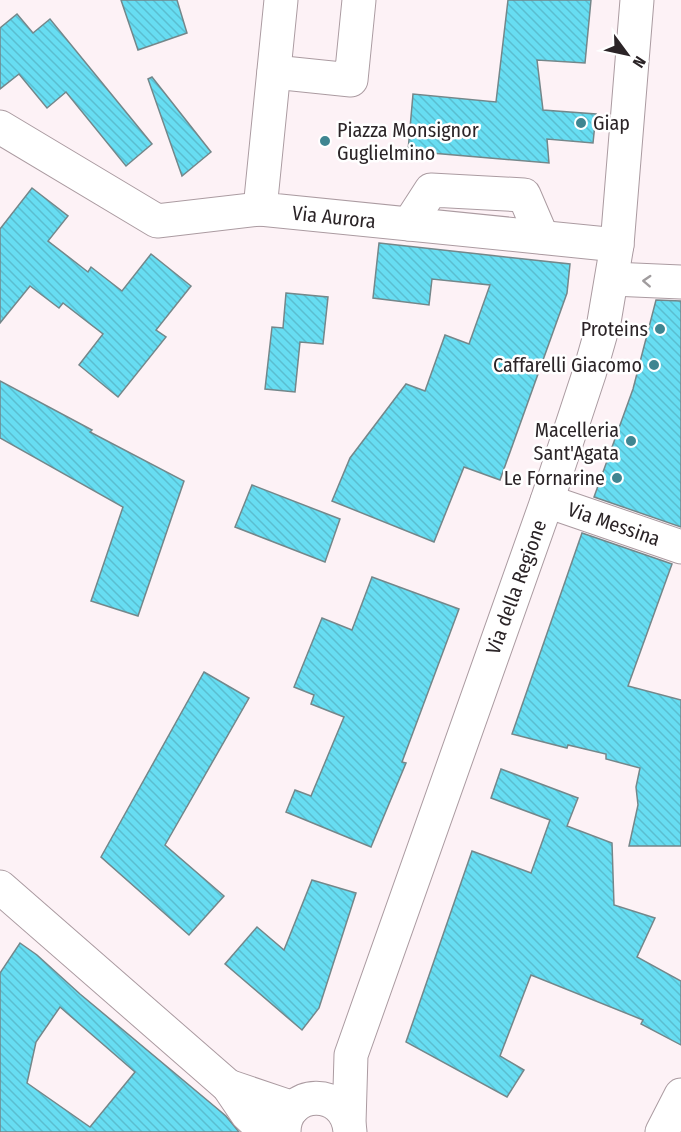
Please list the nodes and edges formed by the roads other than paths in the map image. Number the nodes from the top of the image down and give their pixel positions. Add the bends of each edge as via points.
1 (281, 0) edge
2 (358, 0) edge
3 (637, 0) edge
4 (274, 72) junction
5 (0, 127) edge
6 (260, 209) junction
7 (617, 245) junction
8 (612, 279) junction
9 (681, 282) edge
10 (546, 501) junction
11 (681, 547) edge
12 (0, 887) edge
13 (351, 1055) junction
14 (228, 1086) junction
15 (681, 1095) edge
16 (294, 1113) edge
17 (350, 1127) edge
18 (266, 1132) edge
19 (662, 1132) edge

1 - 4 street
2 - 4 street via 351,80
3 - 7 street, Via della Regione
4 - 6 street
5 - 6 street, Via Aurora via 157,221
6 - 7 street, Via Aurora
7 - 8 street, Via della Regione
9 -> 8 street
8 - 10 street, Via della Regione via 590,371
10 - 11 street, Via Messina
10 - 13 street, Via della Regione
12 - 14 street
13 - 16 street
13 - 17 street
14 - 16 street
14 - 18 street
15 - 19 street
16 - 17 street via 317,1098 328,1100 345,1113

